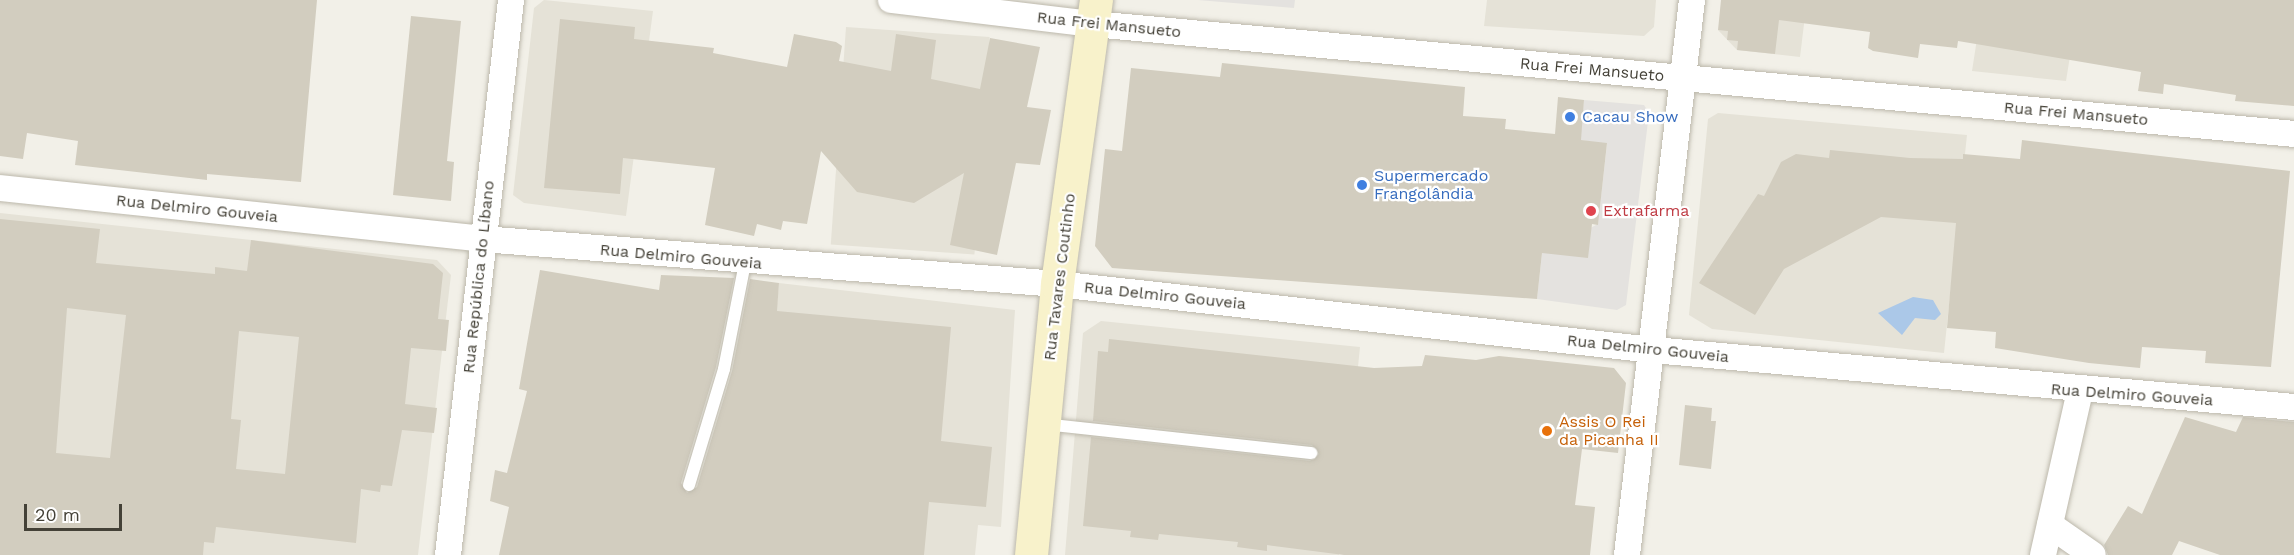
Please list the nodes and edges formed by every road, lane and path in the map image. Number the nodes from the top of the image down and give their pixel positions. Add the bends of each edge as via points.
1 (512, 0) edge
2 (891, 0) edge
3 (1692, 0) edge
4 (1094, 12) edge
5 (1685, 78) junction
6 (2294, 134) edge
7 (0, 189) edge
8 (482, 239) junction
9 (745, 262) junction
10 (1057, 284) junction
11 (1653, 350) junction
12 (2080, 392) junction
13 (2294, 407) edge
14 (1044, 424) junction
15 (1311, 453) dead end
16 (689, 485) dead end
17 (2050, 525) junction
18 (448, 555) edge
19 (1031, 555) edge
20 (1627, 555) edge
21 (2043, 555) edge
22 (2093, 555) edge

1 - 8 street, Rua República do Líbano
2 - 4 street, Rua Frei Mansueto
3 - 5 street
4 - 5 street, Rua Frei Mansueto
4 - 10 street, Rua Tavares Coutinho
5 - 6 street, Rua Frei Mansueto
5 - 11 street
7 - 8 street, Rua Delmiro Gouveia
8 - 9 street, Rua Delmiro Gouveia
8 - 18 street, Rua República do Líbano
9 - 10 street, Rua Delmiro Gouveia
9 - 16 lane via 724,369
10 - 11 street, Rua Delmiro Gouveia
10 - 14 street, Rua Tavares Coutinho
11 - 12 street, Rua Delmiro Gouveia
11 - 20 street
12 - 13 street, Rua Delmiro Gouveia
12 - 17 street
14 - 15 lane
14 - 19 street, Rua Tavares Coutinho
17 - 21 street
17 - 22 street

